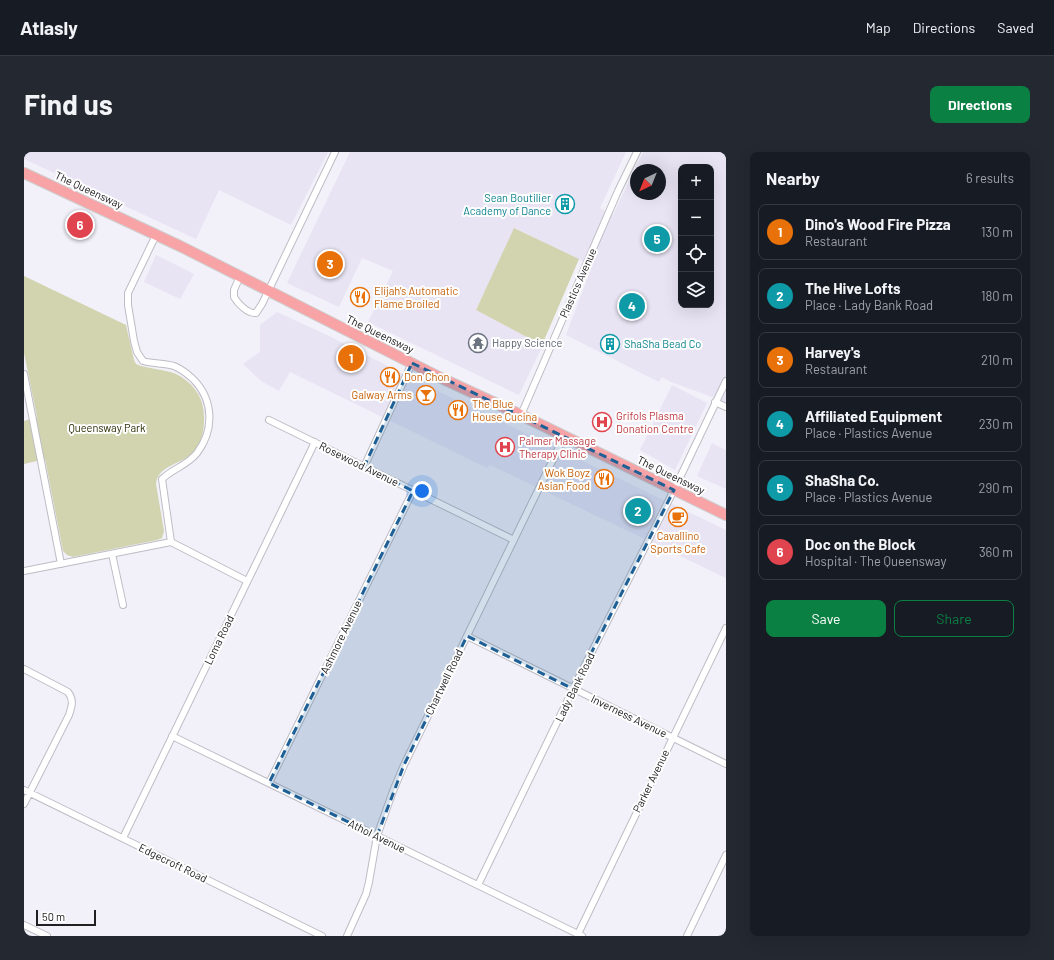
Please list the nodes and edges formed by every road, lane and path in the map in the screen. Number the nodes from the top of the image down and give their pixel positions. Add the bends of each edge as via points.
1 (335, 152) edge
2 (637, 152) edge
3 (24, 173) edge
4 (156, 235) junction
5 (240, 276) junction
6 (268, 290) junction
7 (412, 363) junction
8 (24, 374) edge
9 (726, 381) edge
10 (715, 402) junction
11 (726, 407) edge
12 (521, 415) junction
13 (269, 420) dead end
14 (564, 437) junction
15 (314, 442) junction
16 (364, 467) junction
17 (674, 490) junction
18 (413, 491) junction
19 (726, 515) edge
20 (514, 540) junction
21 (171, 542) junction
22 (112, 554) junction
23 (61, 564) junction
24 (24, 571) edge
25 (247, 580) junction
26 (123, 605) dead end
27 (726, 628) edge
28 (467, 636) junction
29 (24, 669) edge
30 (573, 689) junction
31 (172, 736) junction
32 (672, 737) junction
33 (726, 764) edge
34 (269, 783) junction
35 (27, 791) edge
36 (24, 804) edge
37 (377, 836) junction
38 (122, 838) junction
39 (726, 855) edge
40 (478, 885) junction
41 (24, 925) edge
42 (580, 935) edge
43 (47, 936) edge
44 (322, 936) edge
45 (347, 936) edge
46 (687, 936) edge

1 - 6 street
2 - 12 street, Plastics Avenue
3 - 4 main road, The Queensway
4 - 5 main road, The Queensway
4 - 21 street via 128,294 137,352 143,361 175,366 190,376 203,392 210,417 208,434 196,455 162,479
5 - 6 main road, The Queensway
5 - 6 street via 234,297 248,312 257,312
6 - 7 main road, The Queensway
7 - 12 main road, The Queensway
7 - 16 street
8 - 23 street
9 - 10 street, Lady Bank Road
10 - 11 street
10 - 17 street, Lady Bank Road
12 - 14 main road, The Queensway
13 - 15 street, Rosewood Avenue
14 - 17 main road, The Queensway
14 - 20 street, Chartwell Road
15 - 16 street, Rosewood Avenue
15 - 25 street, Loma Road
16 - 18 street, Rosewood Avenue
17 - 19 main road, The Queensway
17 - 30 street, Lady Bank Road
18 - 20 street, Rosewood Avenue
18 - 34 street, Ashmore Avenue
20 - 28 street, Chartwell Road
21 - 22 street
21 - 25 street
22 - 23 street
22 - 26 street
23 - 24 street
25 - 31 street, Loma Road
27 - 32 street, Parker Avenue
28 - 30 street, Inverness Avenue
28 - 37 street, Chartwell Road via 404,765
29 - 35 street via 68,692 73,702 69,715
30 - 32 street, Inverness Avenue
30 - 40 street, Lady Bank Road
31 - 34 street, Athol Avenue
31 - 38 street, Loma Road
32 - 33 street, Inverness Avenue
32 - 42 street, Parker Avenue
34 - 37 street, Athol Avenue
35 - 36 street
35 - 38 street, Edgecroft Road
37 - 40 street, Athol Avenue
37 - 45 street, Chartwell Road via 369,882
38 - 44 street, Edgecroft Road
39 - 46 street
40 - 42 street, Athol Avenue
41 - 43 street

